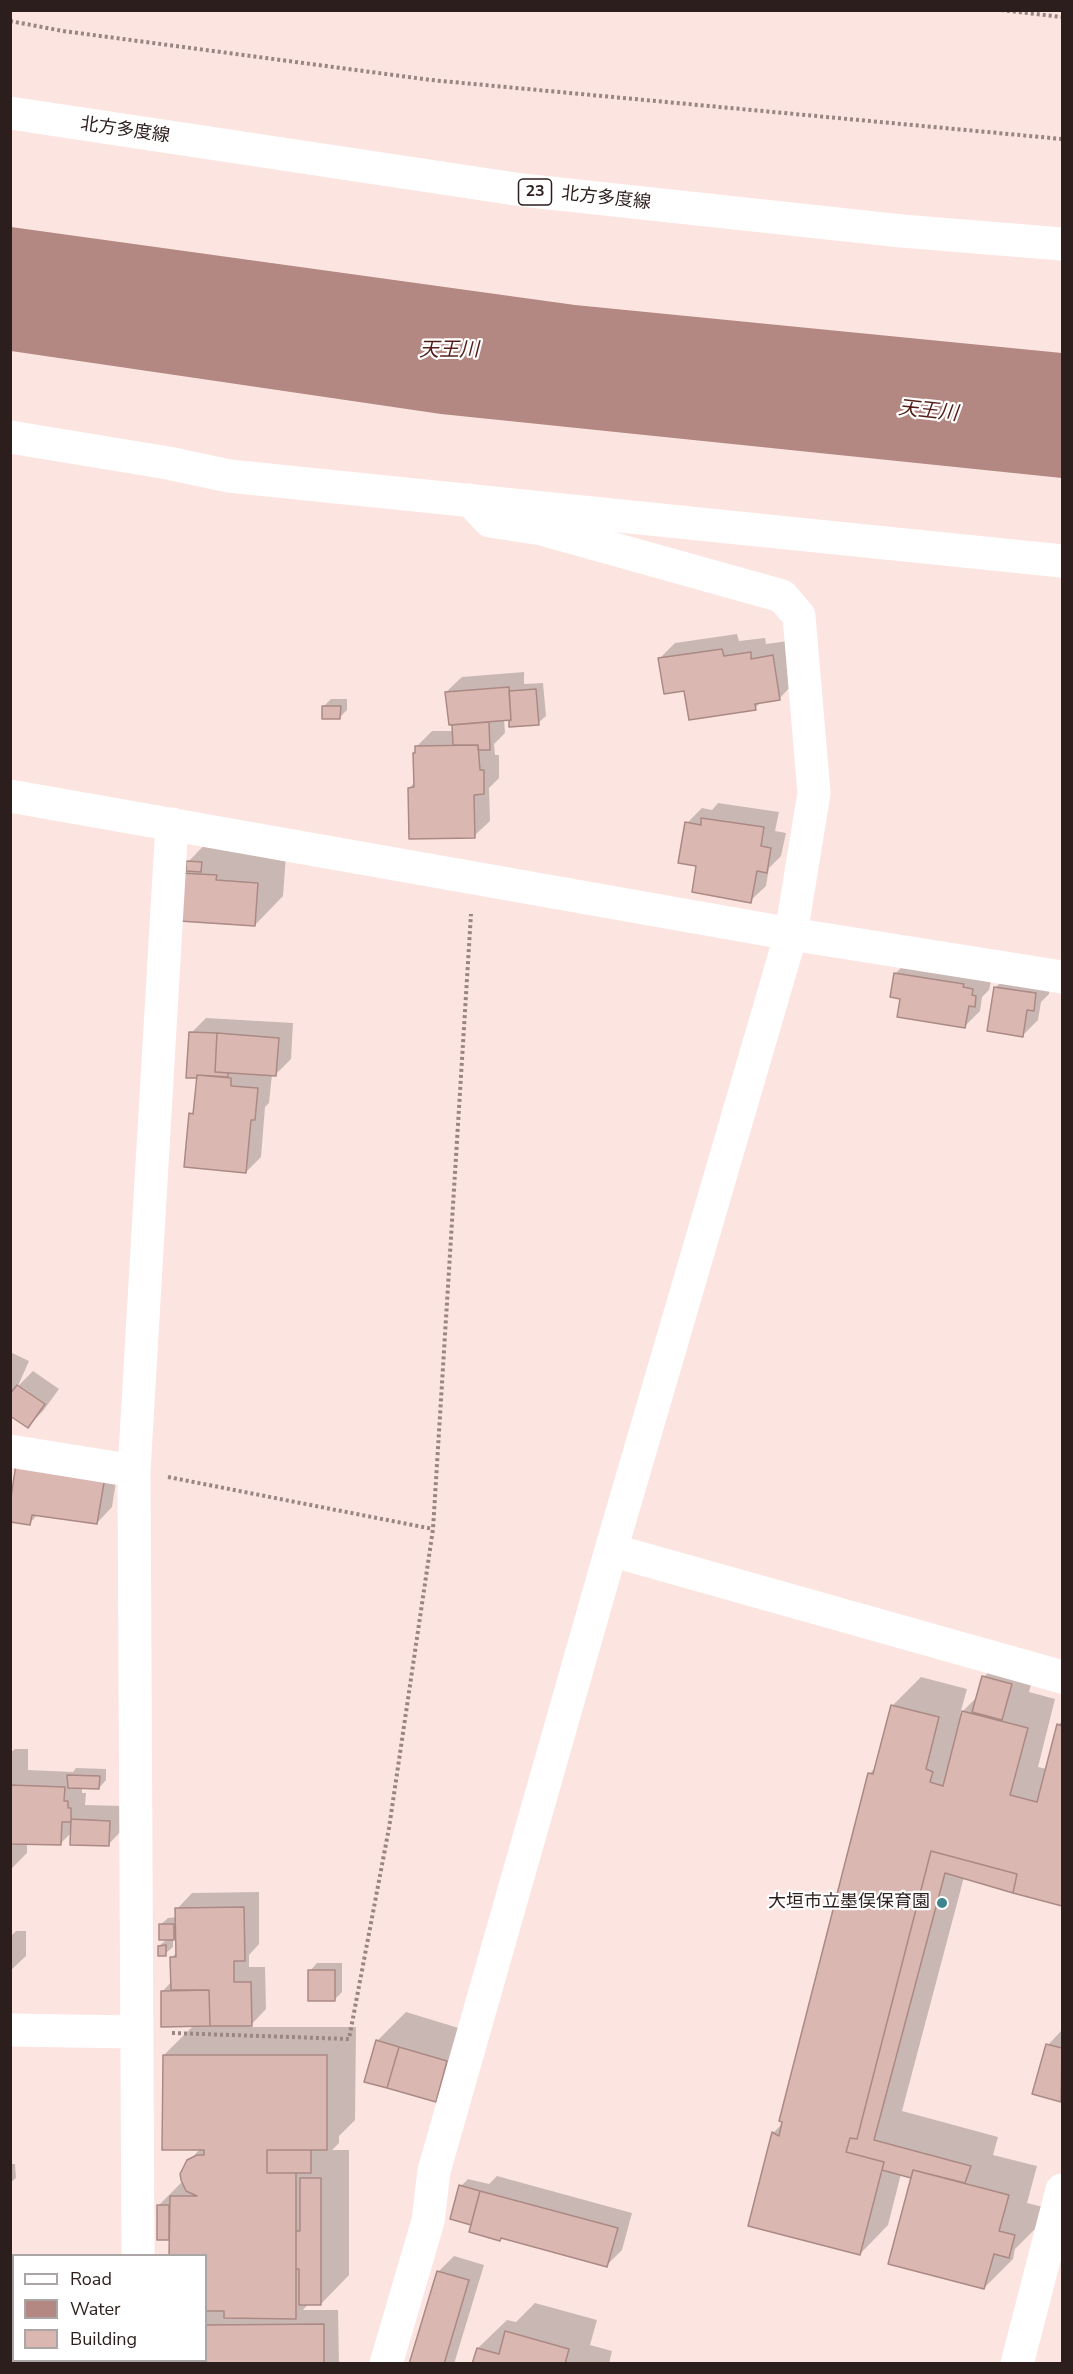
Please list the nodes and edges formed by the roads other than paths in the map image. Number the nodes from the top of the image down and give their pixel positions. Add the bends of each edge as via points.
1 (10, 113) edge
2 (1062, 244) edge
3 (10, 437) edge
4 (470, 500) junction
5 (1062, 561) edge
6 (10, 796) edge
7 (172, 824) junction
8 (791, 934) junction
9 (1062, 978) edge
10 (10, 1451) edge
11 (135, 1471) junction
12 (611, 1550) junction
13 (1062, 1677) edge
14 (10, 2030) edge
15 (135, 2032) junction
16 (1062, 2190) edge
17 (138, 2254) edge
18 (386, 2364) edge
19 (1017, 2364) edge

1 - 2 street, 北方多度線 / 23 via 522,190
3 - 4 street via 229,476
4 - 5 street
4 - 8 street via 490,521 542,529 782,596 799,616 814,792
6 - 7 street
7 - 8 street
7 - 11 street
8 - 9 street
8 - 12 street
10 - 11 street
11 - 15 street
12 - 13 street
12 - 18 street via 434,2171 428,2221
14 - 15 street
15 - 17 street
16 - 19 street

